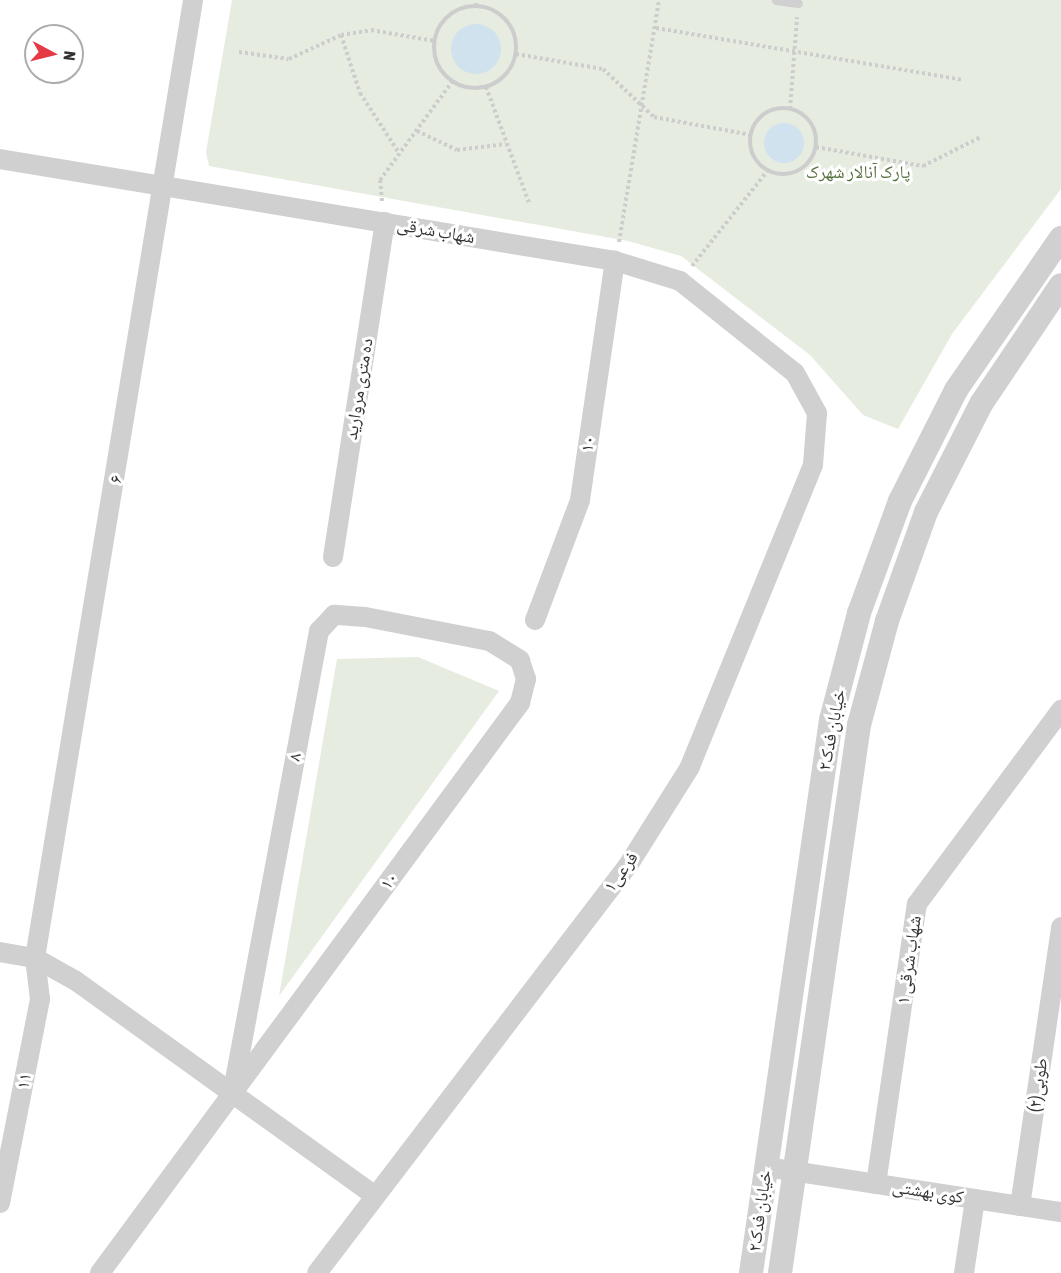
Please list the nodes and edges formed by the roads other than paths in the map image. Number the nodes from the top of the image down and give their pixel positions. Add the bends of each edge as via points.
1 (193, 0) edge
2 (776, 0) edge
3 (798, 3) road end
4 (0, 159) edge
5 (163, 185) junction
6 (385, 222) junction
7 (1061, 238) edge
8 (615, 261) junction
9 (1061, 285) edge
10 (817, 412) joint
11 (333, 556) dead end
12 (535, 620) dead end
13 (520, 660) joint
14 (1061, 710) edge
15 (1061, 927) edge
16 (0, 952) edge
17 (35, 958) junction
18 (232, 1094) junction
19 (766, 1167) junction
20 (795, 1171) junction
21 (876, 1184) junction
22 (374, 1195) junction
23 (975, 1199) junction
24 (0, 1203) edge
25 (1020, 1206) junction
26 (1061, 1212) edge
27 (100, 1273) edge
28 (317, 1273) edge
29 (751, 1273) edge
30 (780, 1273) edge
31 (964, 1273) edge

1 - 5 street, ۶
2 - 3 lane
4 - 5 street, شهاب شرقی
5 - 6 street, شهاب شرقی
5 - 17 street, ۶
6 - 8 street, شهاب شرقی
6 - 11 street, ده متری مروارید
7 - 19 street, خیابان فدک۲ via 956,390 900,501 859,613 831,720
8 - 10 street, شهاب شرقی via 680,281 795,373
8 - 12 street, ۱۰ via 580,501
9 - 20 street, خیابان فدک۲ via 981,404 927,512 886,621 859,725
10 - 22 street, فرعی۱ via 813,465 690,767 629,864
13 - 18 street, ۱۰ via 526,679 520,703
13 - 18 street, ۸ via 489,641 365,616 334,615 319,632
14 - 21 street, شهاب شرقی ۱ via 917,904
15 - 25 street, طوبی(۲)
16 - 17 street
17 - 18 street via 76,981
17 - 24 street, ۱۱ via 40,999
18 - 22 street
18 - 27 street
19 - 20 street, کوی بهشتی
19 - 29 street, خیابان فدک۲
20 - 21 street, کوی بهشتی
20 - 30 street, خیابان فدک۲
21 - 23 street, کوی بهشتی
22 - 28 street, فرعی۱
23 - 25 street, کوی بهشتی
23 - 31 street
25 - 26 street, کوی بهشتی

